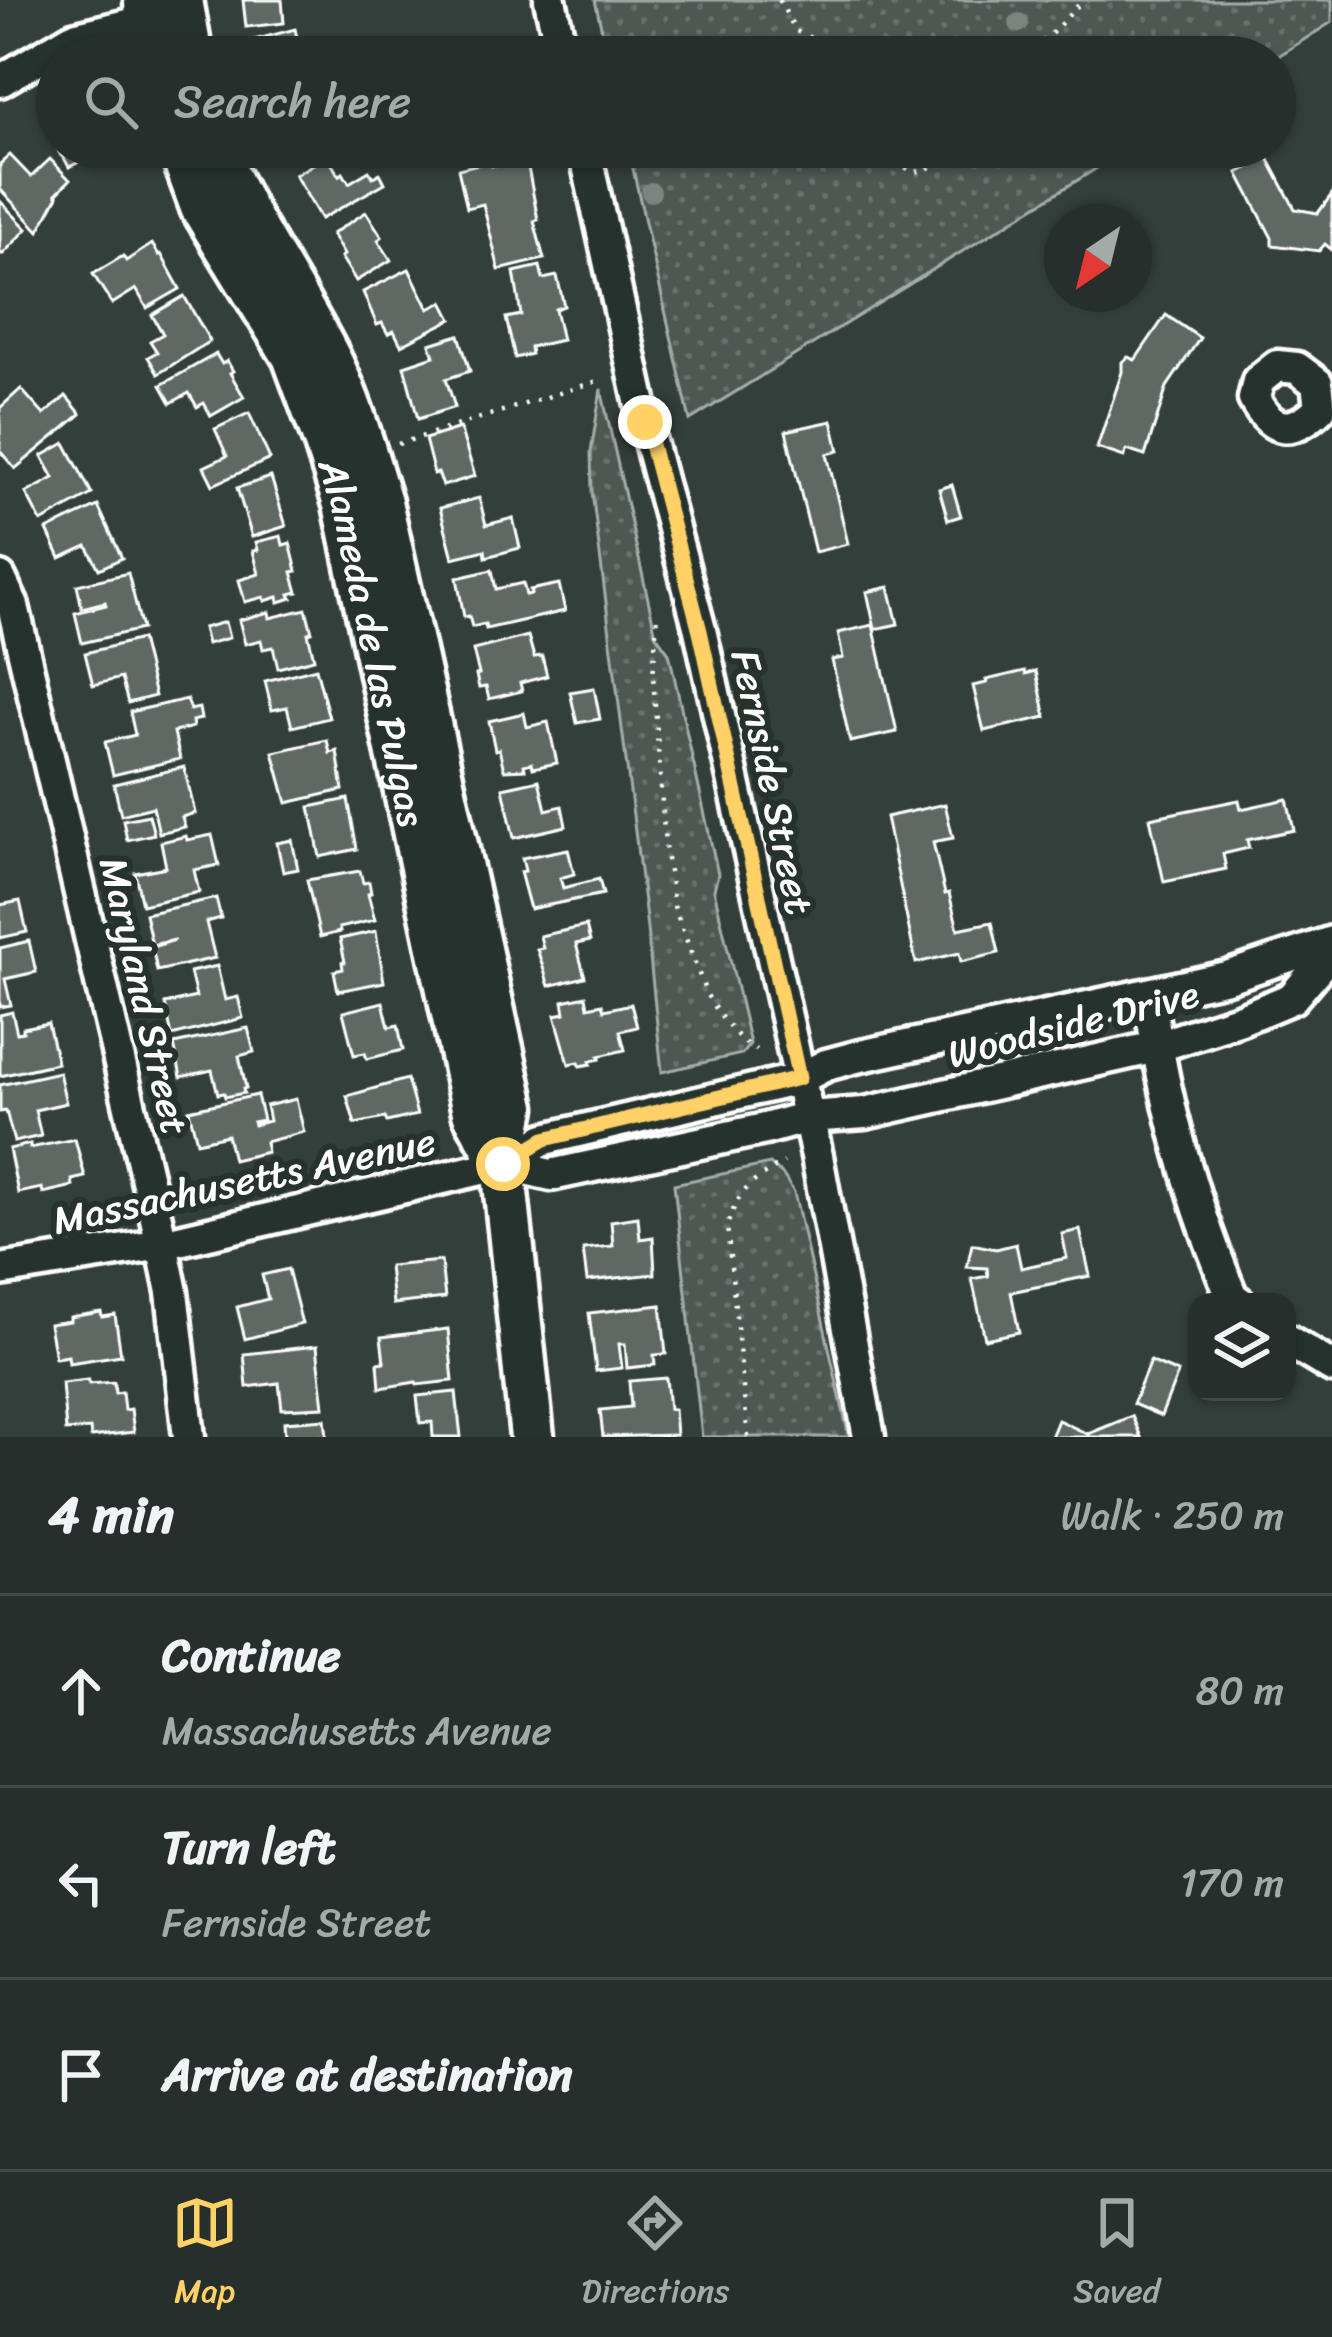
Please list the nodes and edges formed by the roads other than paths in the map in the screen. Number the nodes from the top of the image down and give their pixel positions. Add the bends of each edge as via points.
1 (550, 0) edge
2 (162, 18) edge
3 (82, 36) edge
4 (558, 36) edge
5 (36, 60) edge
6 (0, 81) edge
7 (188, 168) edge
8 (223, 168) edge
9 (589, 168) edge
10 (0, 578) edge
11 (1332, 947) edge
12 (1149, 994) junction
13 (1156, 1047) junction
14 (799, 1078) junction
15 (808, 1117) junction
16 (503, 1164) junction
17 (162, 1244) junction
18 (0, 1270) edge
19 (1230, 1293) edge
20 (1296, 1348) edge
21 (1332, 1367) edge
22 (189, 1437) edge
23 (532, 1437) edge
24 (869, 1437) edge

1 - 4 street
2 - 3 street
5 - 6 street
7 - 16 main road, Alameda de las Pulgas via 202,208 294,356 326,443 474,1112
8 - 16 main road, Alameda de las Pulgas via 332,365 380,502 514,1107
9 - 14 street, Fernside Street
10 - 17 street, Maryland Street via 14,606
11 - 12 street, Woodside Drive
11 - 13 street, Woodside Drive via 1292,998
12 - 13 street
12 - 14 street, Woodside Drive via 856,1057
13 - 15 street, Woodside Drive via 865,1113
13 - 19 street via 1205,1232
14 - 15 street, Fernside Street
14 - 16 street, Massachusetts Avenue via 545,1139
15 - 16 street, Massachusetts Avenue via 551,1175
15 - 24 street, Fernside Street
16 - 17 street, Massachusetts Avenue
16 - 23 main road, Alameda de las Pulgas
17 - 18 street, Massachusetts Avenue
17 - 22 street, Maryland Street
20 - 21 street

